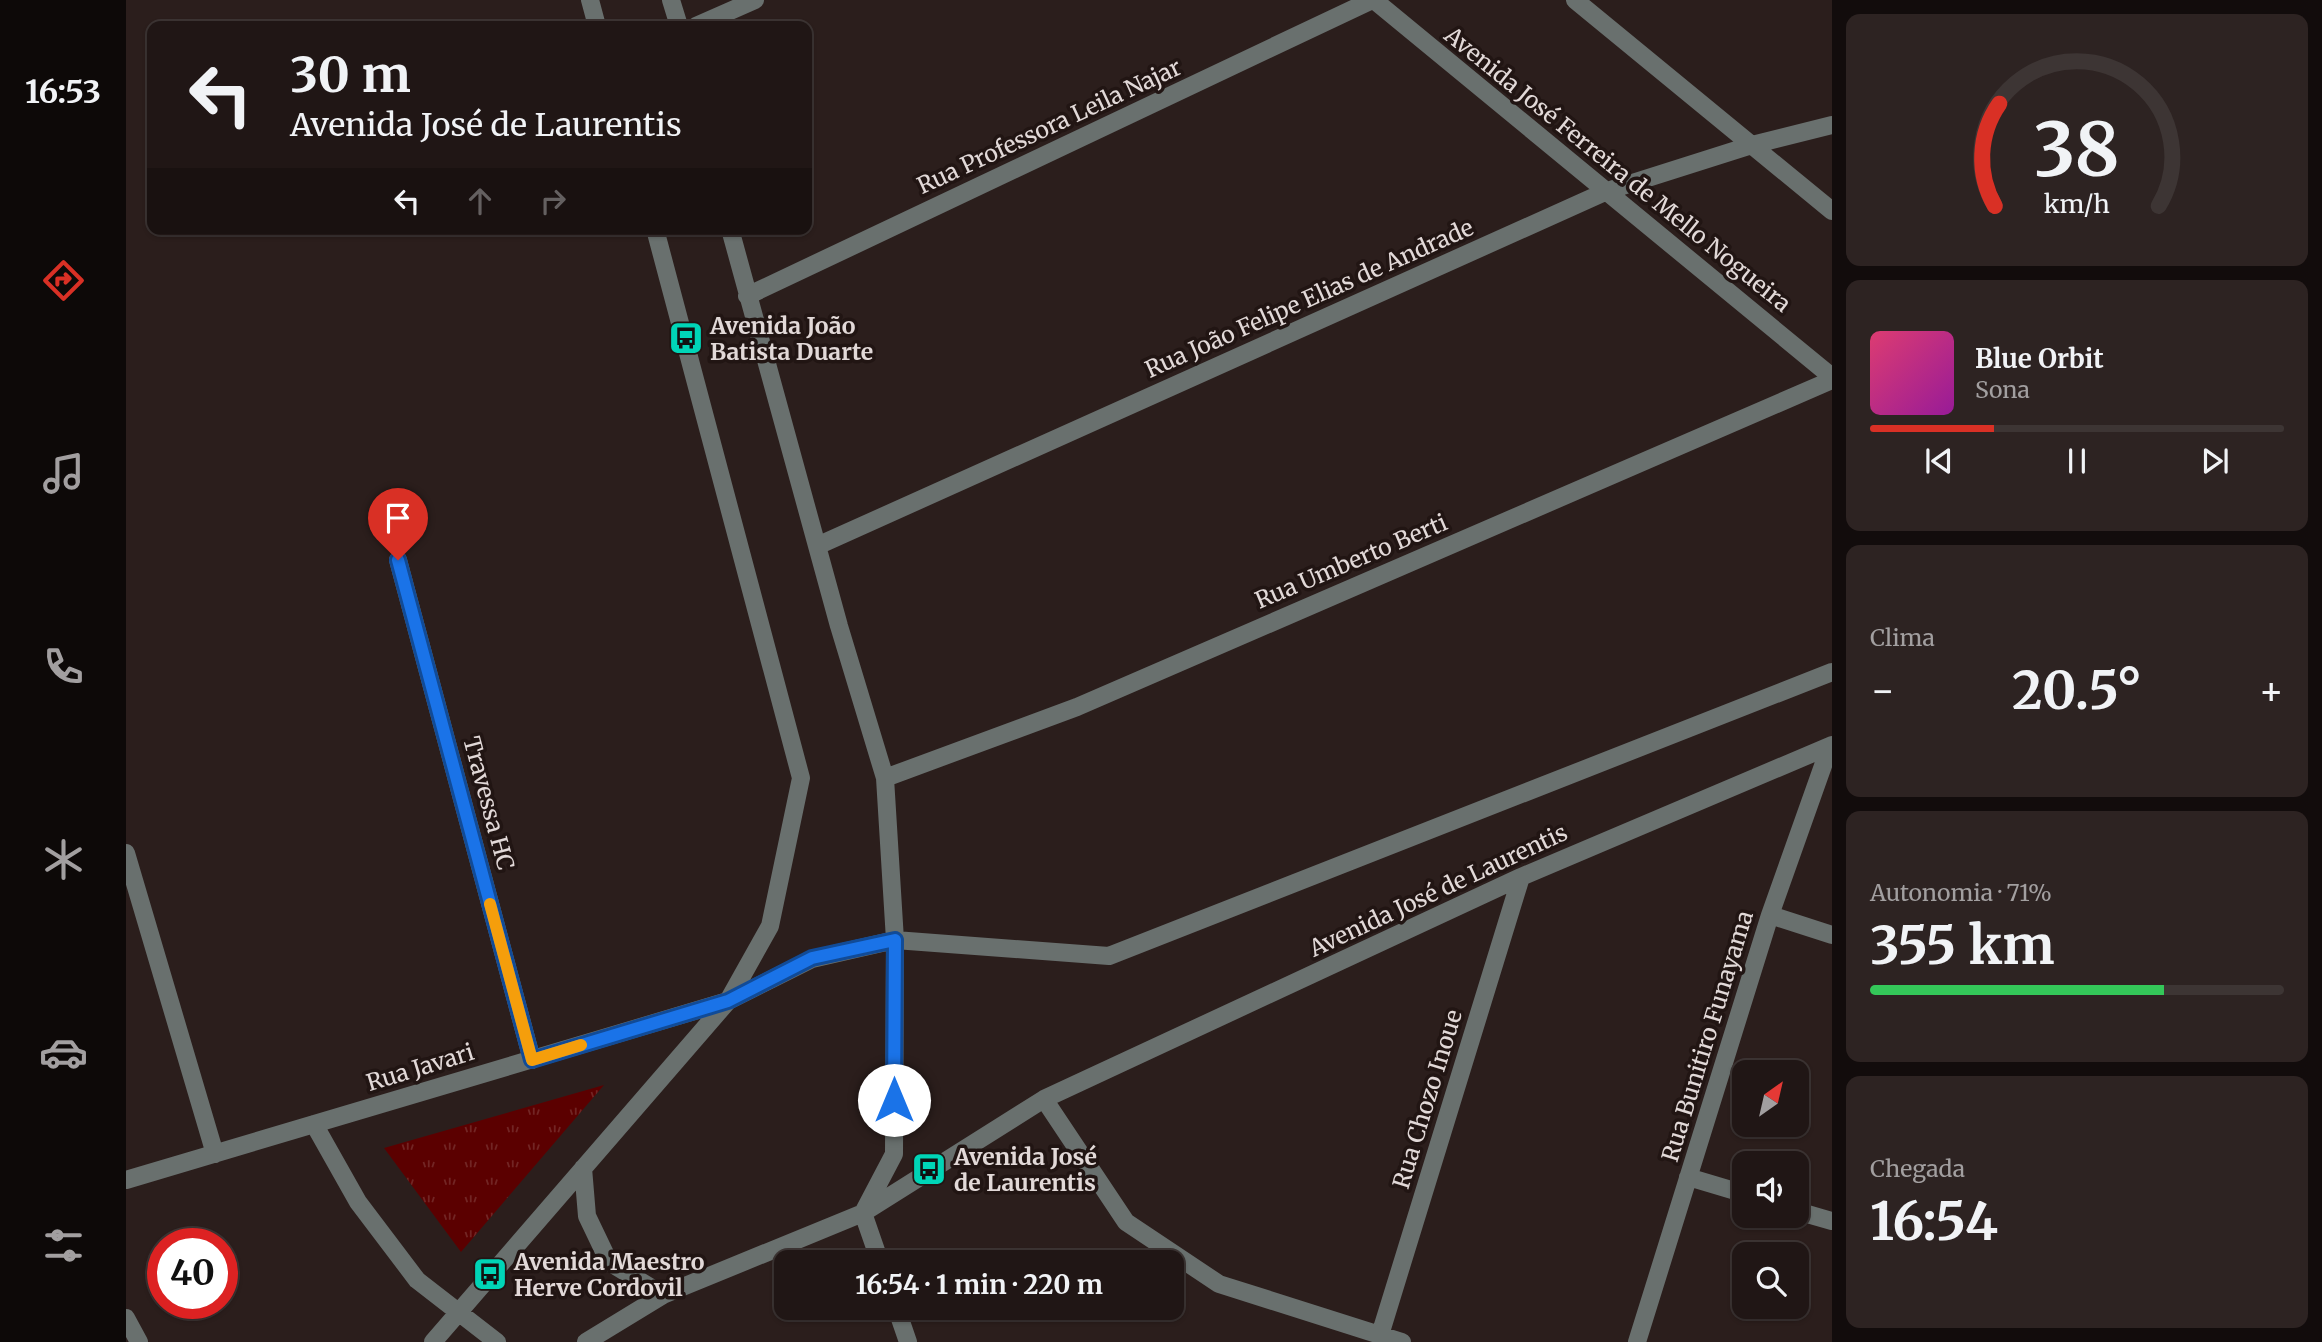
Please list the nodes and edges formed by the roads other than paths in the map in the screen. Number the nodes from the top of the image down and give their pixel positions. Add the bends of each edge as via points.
1 (590, 0) edge
2 (671, 0) edge
3 (755, 0) edge
4 (1373, 0) edge
5 (1576, 0) edge
6 (596, 21) edge
7 (678, 21) edge
8 (707, 21) edge
9 (1832, 125) edge
10 (1752, 145) junction
11 (1607, 191) junction
12 (1832, 211) edge
13 (657, 235) edge
14 (732, 235) edge
15 (747, 296) junction
16 (1832, 378) edge
17 (817, 546) junction
18 (398, 560) dead end
19 (1832, 672) edge
20 (1831, 746) edge
21 (885, 778) junction
22 (126, 853) edge
23 (1521, 877) junction
24 (1770, 915) junction
25 (1832, 935) edge
26 (895, 940) junction
27 (728, 1001) junction
28 (532, 1060) junction
29 (1044, 1099) junction
30 (314, 1125) junction
31 (215, 1154) junction
32 (583, 1168) junction
33 (1688, 1177) junction
34 (126, 1180) edge
35 (1732, 1190) edge
36 (863, 1213) junction
37 (1809, 1214) edge
38 (1832, 1221) edge
39 (876, 1250) edge
40 (663, 1295) junction
41 (458, 1311) junction
42 (126, 1318) edge
43 (900, 1320) edge
44 (1380, 1335) junction
45 (139, 1342) edge
46 (433, 1342) edge
47 (497, 1342) edge
48 (586, 1342) edge
49 (908, 1342) edge
50 (1402, 1342) edge
51 (1637, 1342) edge

1 - 6 street
2 - 7 street
3 - 8 street
4 - 11 street, Avenida José Ferreira de Mello Nogueira
4 - 15 street, Rua Professora Leila Najar
5 - 10 street
9 - 10 street, Rua João Felipe Elias de Andrade
10 - 11 street, Rua João Felipe Elias de Andrade
10 - 12 street
11 - 16 street, Avenida José Ferreira de Mello Nogueira
11 - 17 street, Rua João Felipe Elias de Andrade
13 - 27 street via 801,778 770,926
14 - 15 street
15 - 17 street
16 - 21 street, Rua Umberto Berti via 1077,706
17 - 21 street
18 - 28 street, Travessa HC
19 - 26 street via 1109,956
20 - 23 street, Avenida José de Laurentis
20 - 24 street, Rua Bunitiro Funayama
21 - 26 street
22 - 31 street
23 - 29 street, Avenida José de Laurentis
23 - 44 street, Rua Chozo Inoue
24 - 25 street
24 - 33 street, Rua Bunitiro Funayama
26 - 27 street via 812,958
26 - 36 street via 894,1154
27 - 28 street, Rua Javari
27 - 32 street
28 - 30 street, Rua Javari
29 - 36 street, Avenida José de Laurentis
29 - 44 street via 1126,1222 1219,1284
30 - 31 street, Rua Javari
30 - 41 street via 358,1202 417,1280
31 - 34 street, Rua Javari
32 - 40 street via 587,1216 609,1262
32 - 41 street
33 - 35 street
33 - 51 street, Rua Bunitiro Funayama
36 - 39 street
36 - 40 street, Avenida José de Laurentis
37 - 38 street
40 - 48 street, Avenida José de Laurentis
41 - 46 street
41 - 47 street
42 - 45 street
43 - 49 street
44 - 50 street

